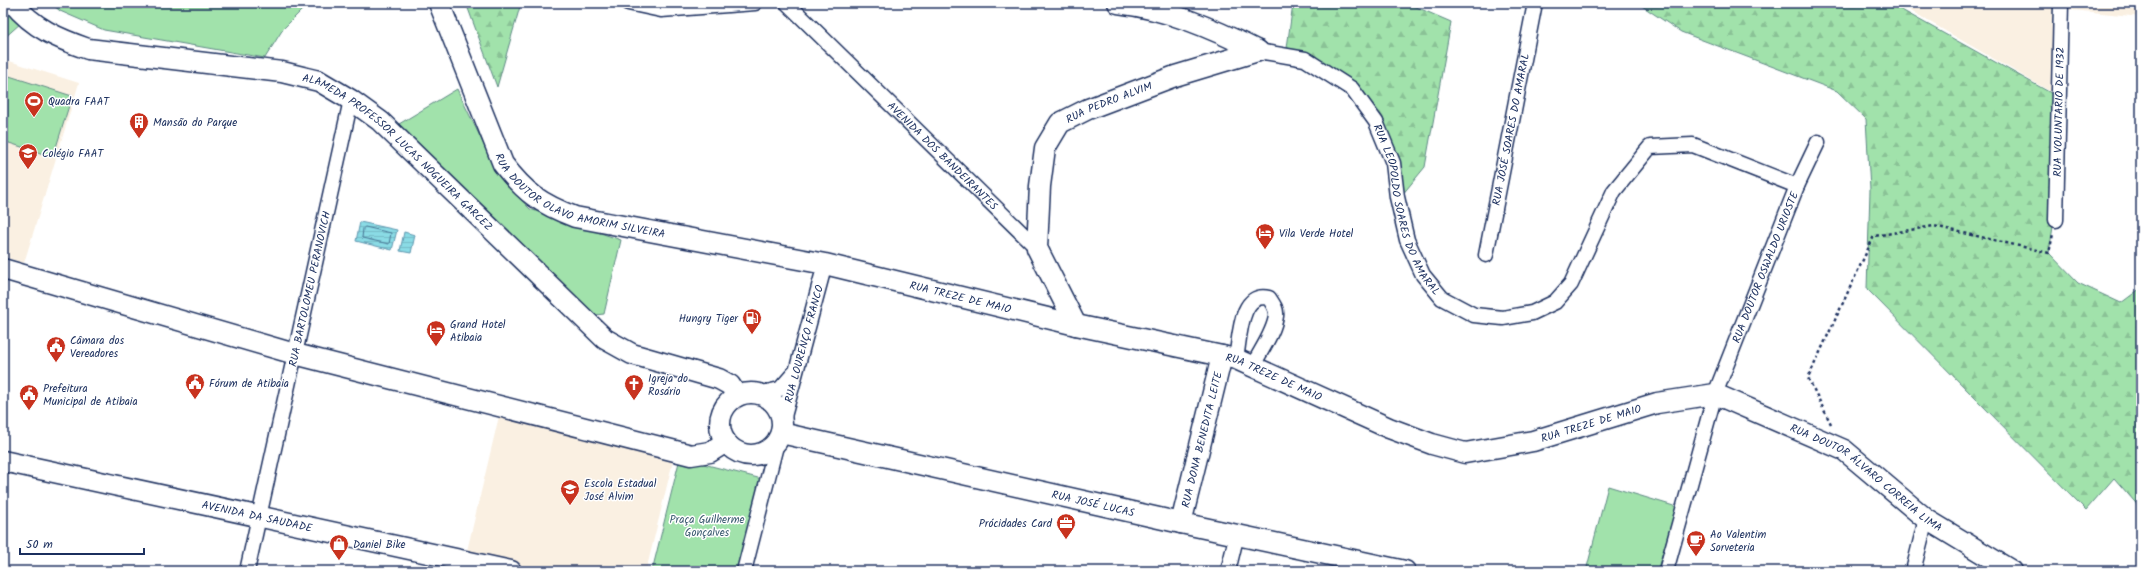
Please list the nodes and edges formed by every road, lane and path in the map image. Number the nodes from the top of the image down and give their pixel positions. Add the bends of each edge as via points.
1 (13, 3) edge
2 (439, 3) edge
3 (628, 3) edge
4 (755, 3) edge
5 (787, 3) edge
6 (1118, 3) edge
7 (1535, 3) edge
8 (2061, 3) edge
9 (1258, 51) junction
10 (351, 100) junction
11 (1818, 142) dead end
12 (1797, 186) junction
13 (2056, 220) joint
14 (1037, 248) junction
15 (1486, 255) dead end
16 (825, 264) junction
17 (3, 269) edge
18 (1076, 325) junction
19 (295, 354) junction
20 (1237, 361) junction
21 (797, 369) junction
22 (758, 394) junction
23 (1715, 394) junction
24 (737, 396) junction
25 (780, 433) junction
26 (726, 442) junction
27 (1844, 450) junction
28 (3, 461) edge
29 (259, 517) junction
30 (1926, 518) junction
31 (1181, 523) junction
32 (1237, 534) junction
33 (247, 571) edge
34 (511, 571) edge
35 (744, 571) edge
36 (1228, 571) edge
37 (1405, 571) edge
38 (1666, 571) edge
39 (1913, 571) edge
40 (2012, 571) edge

1 - 10 street, ALAMEDA PROFESSOR LUCAS NOGUEIRA GARCEZ via 37,27 58,39 88,49 282,72 320,81
2 - 16 street, RUA DOUTOR OLAVO AMORIM SILVEIRA via 503,164 518,185 538,200 575,216
3 - 4 street via 661,10
5 - 14 street, AVENIDA DOS BANDEIRANTES
6 - 9 street, RUA LEOPOLDO SOARES DO AMARAL via 1145,6 1216,30
7 - 15 street, RUA JOSÉ SOARES DO AMARAL
8 - 13 street, RUA VOLUNTARIO DE 1932
9 - 12 street, RUA LEOPOLDO SOARES DO AMARAL via 1305,59 1352,89 1376,122 1393,163 1397,197 1407,240 1424,276 1442,298 1474,315 1510,316 1532,313 1555,302 1571,284 1614,191 1650,147 1692,145
9 - 14 street, RUA PEDRO ALVIM via 1175,76 1088,109 1060,123 1045,148
10 - 19 street, RUA BARTOLOMEU PERANOVICH
10 - 24 street, ALAMEDA PROFESSOR LUCAS NOGUEIRA GARCEZ via 380,121 605,339 632,354 719,379 730,385
11 - 12 street, RUA DOUTOR OSWALDO URIOSTE
12 - 23 street, RUA DOUTOR OSWALDO URIOSTE
13 - 27 path via 2049,252 1934,226 1874,236 1808,378
14 - 18 street, AVENIDA DOS BANDEIRANTES
16 - 18 street, RUA TREZE DE MAIO
16 - 21 street, RUA LOURENÇO FRANCO
17 - 19 street
18 - 20 street, RUA TREZE DE MAIO
19 - 26 street via 691,455 710,452
19 - 29 street, RUA BARTOLOMEU PERANOVICH
20 - 23 street, RUA TREZE DE MAIO via 1389,428 1465,453 1533,442 1657,403
20 - 31 street, RUA DONA BENEDITA LEITE
21 - 22 street via 780,389
21 - 25 street, RUA LOURENÇO FRANCO
22 - 24 street via 747,393
22 - 25 street via 776,405 780,414
23 - 27 street, RUA DOUTOR ÁLVARO CORREIA LIMA
23 - 38 street, RUA DOUTOR OSWALDO URIOSTE
24 - 26 street via 723,411 720,422
25 - 26 street via 770,449 751,455 733,449
25 - 31 street, RUA JOSÉ LUCAS
25 - 35 street, RUA LOURENÇO FRANCO
27 - 30 street, RUA DOUTOR ÁLVARO CORREIA LIMA
28 - 29 street, AVENIDA DA SAUDADE
29 - 33 street, RUA BARTOLOMEU PERANOVICH
29 - 34 street, AVENIDA DA SAUDADE
30 - 39 street
30 - 40 street, RUA DOUTOR ÁLVARO CORREIA LIMA
31 - 32 street, RUA JOSÉ LUCAS
32 - 36 street
32 - 37 street, RUA JOSÉ LUCAS

